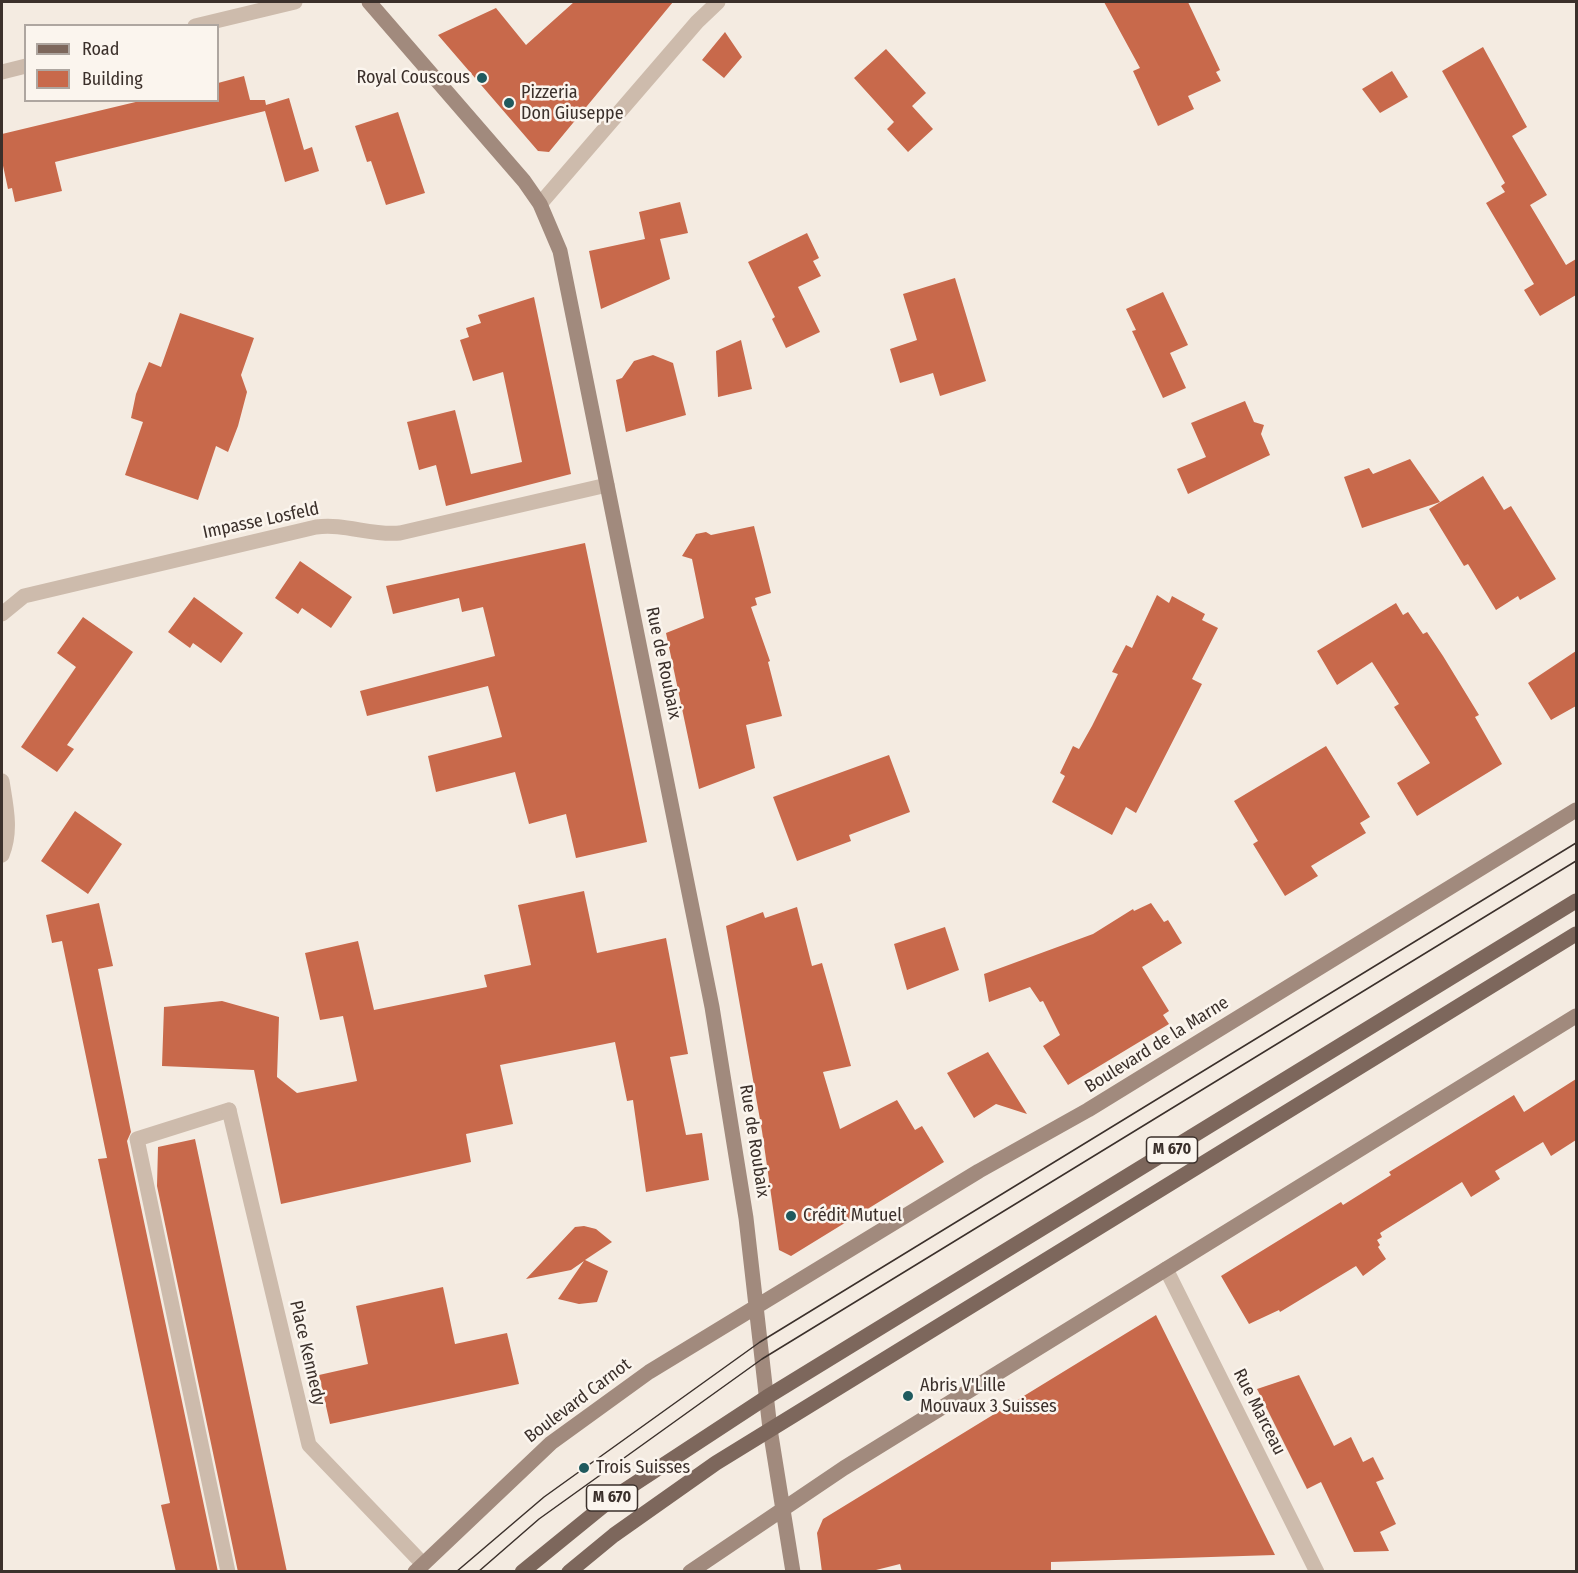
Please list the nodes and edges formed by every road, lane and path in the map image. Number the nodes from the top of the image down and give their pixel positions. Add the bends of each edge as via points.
1 (295, 2) edge
2 (369, 2) edge
3 (718, 2) edge
4 (203, 24) edge
5 (24, 66) edge
6 (2, 72) edge
7 (540, 204) junction
8 (607, 485) junction
9 (2, 614) edge
10 (2, 781) edge
11 (1576, 810) edge
12 (2, 855) edge
13 (1576, 901) edge
14 (1576, 934) edge
15 (1576, 1017) edge
16 (1166, 1269) junction
17 (755, 1309) junction
18 (767, 1397) junction
19 (770, 1429) junction
20 (783, 1507) junction
21 (419, 1568) edge
22 (228, 1572) edge
23 (522, 1572) edge
24 (569, 1572) edge
25 (690, 1572) edge
26 (793, 1572) edge
27 (1317, 1572) edge

1 - 4 street
2 - 7 main road, Rue de Roubaix via 525,181
3 - 7 street
5 - 6 street
7 - 8 main road, Rue de Roubaix via 560,251
8 - 9 street, Impasse Losfeld via 400,533 316,527 24,596
8 - 17 main road, Rue de Roubaix via 712,1007 746,1218
10 - 12 street via 8,821
11 - 17 main road, Boulevard de la Marne
13 - 18 main road, M 670
14 - 19 main road, M 670
15 - 16 main road
16 - 20 main road
16 - 27 street, Rue Marceau
17 - 18 main road, Rue de Roubaix
17 - 21 main road, Boulevard Carnot via 668,1360 564,1433
18 - 19 main road, Rue de Roubaix
18 - 23 main road, M 670 via 613,1498
19 - 20 main road, Rue de Roubaix
19 - 24 main road, M 670 via 669,1496
20 - 25 main road
20 - 26 main road, Rue de Roubaix
21 - 22 street, Place Kennedy via 309,1445 229,1110 137,1139

